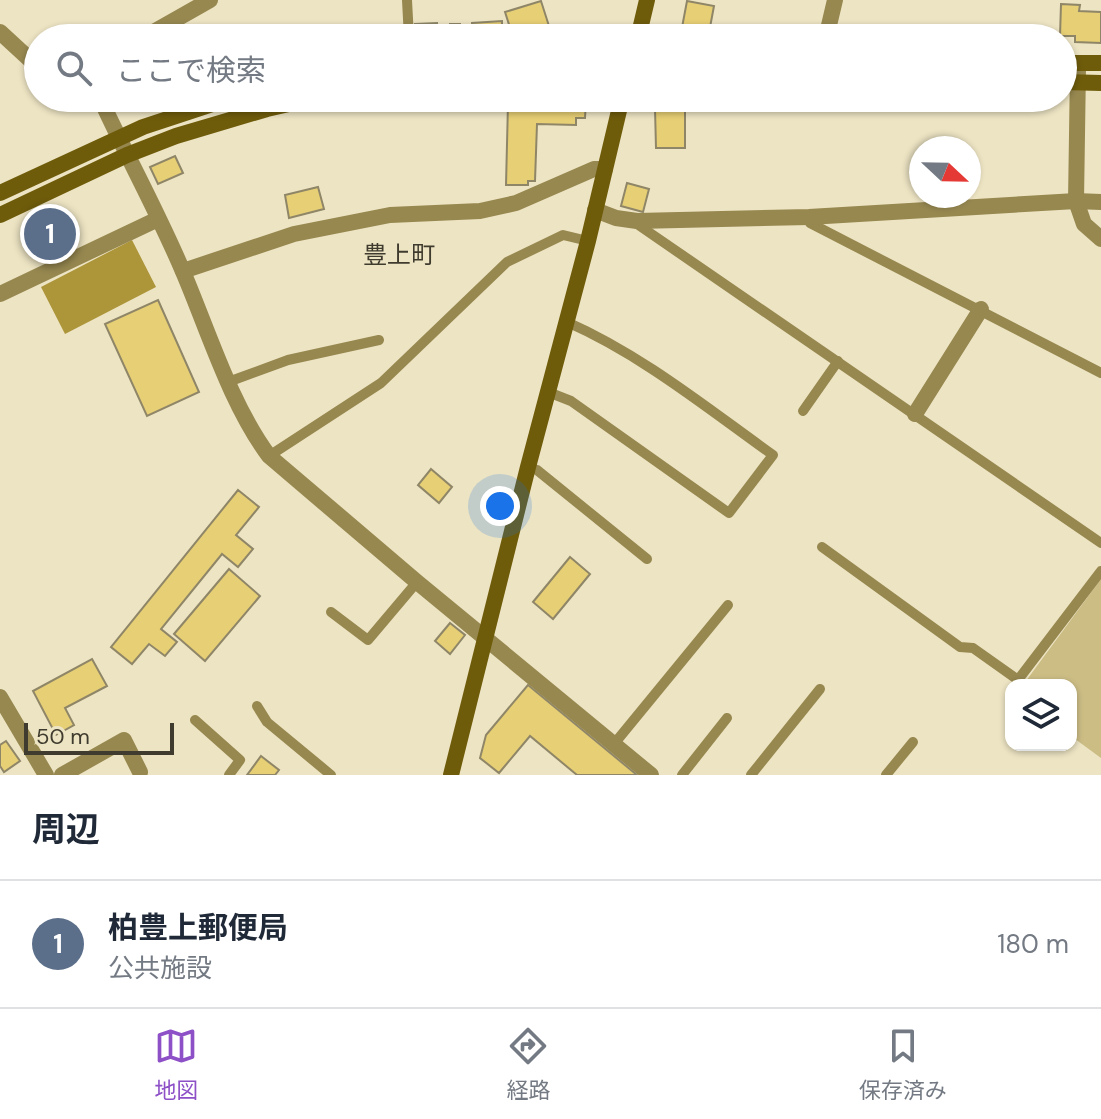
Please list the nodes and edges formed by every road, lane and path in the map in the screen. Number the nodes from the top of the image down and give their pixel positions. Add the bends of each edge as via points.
1 (407, 0) edge
2 (647, 0) edge
3 (835, 0) edge
4 (203, 2) edge
5 (166, 24) edge
6 (408, 24) edge
7 (641, 24) edge
8 (829, 24) edge
9 (0, 32) edge
10 (24, 54) edge
11 (1077, 63) edge
12 (1101, 63) edge
13 (1077, 82) edge
14 (1101, 83) edge
15 (106, 112) edge
16 (189, 112) edge
17 (258, 112) edge
18 (619, 112) edge
19 (1072, 112) edge
20 (119, 139) junction
21 (127, 155) junction
22 (605, 169) junction
23 (0, 193) edge
24 (1076, 201) junction
25 (1101, 202) edge
26 (595, 210) junction
27 (0, 215) edge
28 (809, 217) junction
29 (158, 219) junction
30 (637, 221) junction
31 (1101, 239) edge
32 (588, 241) junction
33 (183, 271) junction
34 (0, 294) edge
35 (981, 309) junction
36 (567, 322) junction
37 (379, 340) dead end
38 (838, 361) junction
39 (1101, 373) edge
40 (228, 382) junction
41 (548, 392) junction
42 (803, 411) dead end
43 (915, 414) junction
44 (269, 456) junction
45 (528, 467) junction
46 (1101, 543) edge
47 (822, 547) dead end
48 (647, 559) dead end
49 (1101, 571) edge
50 (417, 582) junction
51 (728, 605) dead end
52 (331, 612) dead end
53 (486, 639) junction
54 (820, 689) dead end
55 (0, 697) edge
56 (257, 706) dead end
57 (727, 718) dead end
58 (195, 720) dead end
59 (913, 742) dead end
60 (614, 744) junction
61 (141, 773) edge
62 (46, 775) edge
63 (62, 775) edge
64 (229, 775) edge
65 (331, 775) edge
66 (451, 775) edge
67 (651, 775) edge
68 (682, 775) edge
69 (751, 775) edge
70 (886, 775) edge

1 - 6 lane
2 - 7 street
3 - 8 street
4 - 5 street
9 - 10 street
11 - 12 street
13 - 14 street
15 - 20 street
16 - 20 street
17 - 21 street
18 - 22 street
19 - 24 street
20 - 21 street
20 - 23 street
21 - 27 street
21 - 29 street
22 - 26 street
22 - 33 street via 516,203 480,211 390,215 294,234
24 - 25 street
24 - 28 street
24 - 31 street via 1084,224
26 - 30 street
26 - 32 street
28 - 30 street
28 - 35 lane via 810,223
29 - 33 street
29 - 34 street
30 - 38 lane
32 - 36 street
32 - 44 lane via 563,235 507,262 381,383
33 - 40 street
35 - 39 lane
35 - 43 street
36 - 41 street
36 - 41 lane via 626,351 773,455 729,513 571,401
37 - 40 lane via 288,360
38 - 42 lane
38 - 43 lane
40 - 44 street
41 - 45 street
43 - 46 lane
44 - 50 street
45 - 48 lane
45 - 53 street
47 - 49 lane via 960,647 973,648 1018,680
50 - 52 lane via 368,640
50 - 53 street
51 - 60 lane
53 - 60 street
53 - 66 street
54 - 69 lane
55 - 62 street
56 - 65 lane via 267,722
57 - 68 lane
58 - 64 lane via 240,760
59 - 70 lane
60 - 67 street
61 - 63 street via 124,740

